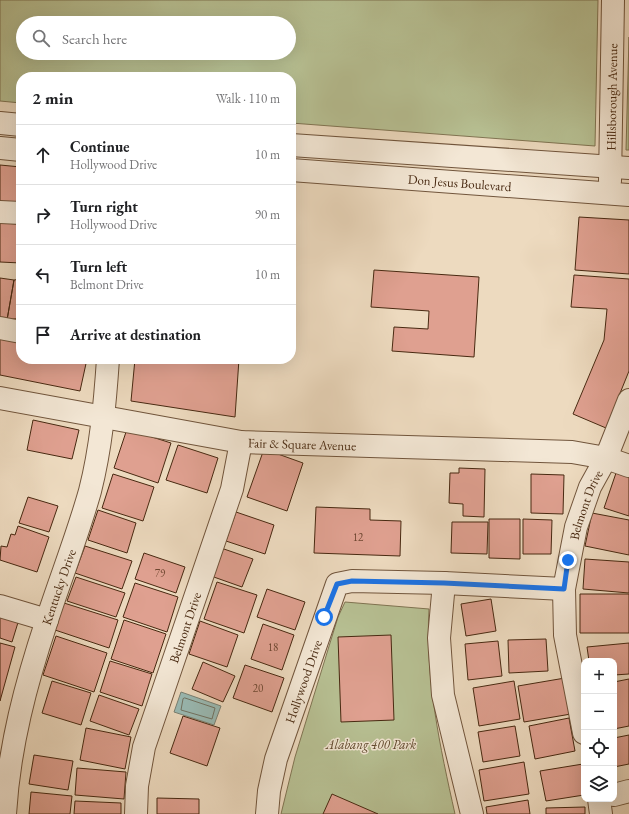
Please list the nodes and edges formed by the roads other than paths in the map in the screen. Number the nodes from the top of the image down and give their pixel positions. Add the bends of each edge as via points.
1 (613, 0) edge
2 (0, 123) edge
3 (16, 125) edge
4 (296, 145) edge
5 (0, 148) edge
6 (16, 150) edge
7 (619, 168) edge
8 (296, 170) edge
9 (620, 194) edge
10 (0, 212) edge
11 (16, 213) edge
12 (0, 328) edge
13 (16, 331) edge
14 (108, 364) edge
15 (0, 398) edge
16 (629, 400) edge
17 (104, 417) junction
18 (241, 442) junction
19 (606, 458) junction
20 (629, 466) edge
21 (444, 583) junction
22 (564, 589) junction
23 (0, 606) edge
24 (47, 620) junction
25 (583, 730) edge
26 (6, 745) edge
27 (629, 791) edge
28 (617, 794) edge
29 (599, 802) edge
30 (5, 814) edge
31 (136, 814) edge
32 (266, 814) edge
33 (472, 814) edge
34 (601, 814) edge

1 - 7 street, Hillsborough Avenue
2 - 3 street
4 - 7 street, Don Jesus Boulevard
5 - 6 street
7 - 9 street, Hillsborough Avenue
8 - 9 street, Don Jesus Boulevard
10 - 11 street
12 - 13 street
14 - 17 street, Kentucky Drive
15 - 17 street, Fair & Square Avenue
16 - 19 street, Belmont Drive
17 - 18 street, Fair & Square Avenue
17 - 24 street, Kentucky Drive via 90,489
18 - 19 street, Fair & Square Avenue via 572,452
18 - 31 street, Belmont Drive via 232,489 144,747 137,786
19 - 20 street, Fair & Square Avenue
19 - 22 street, Belmont Drive via 590,487 576,527
21 - 22 street, Hollywood Drive
21 - 32 street, Hollywood Drive via 352,581 337,584 276,759
21 - 33 street via 439,638 443,695
22 - 25 street, Belmont Drive via 565,635
23 - 24 street
24 - 26 street, Kentucky Drive via 21,707
26 - 30 street, Kentucky Drive
27 - 28 street
29 - 34 street

